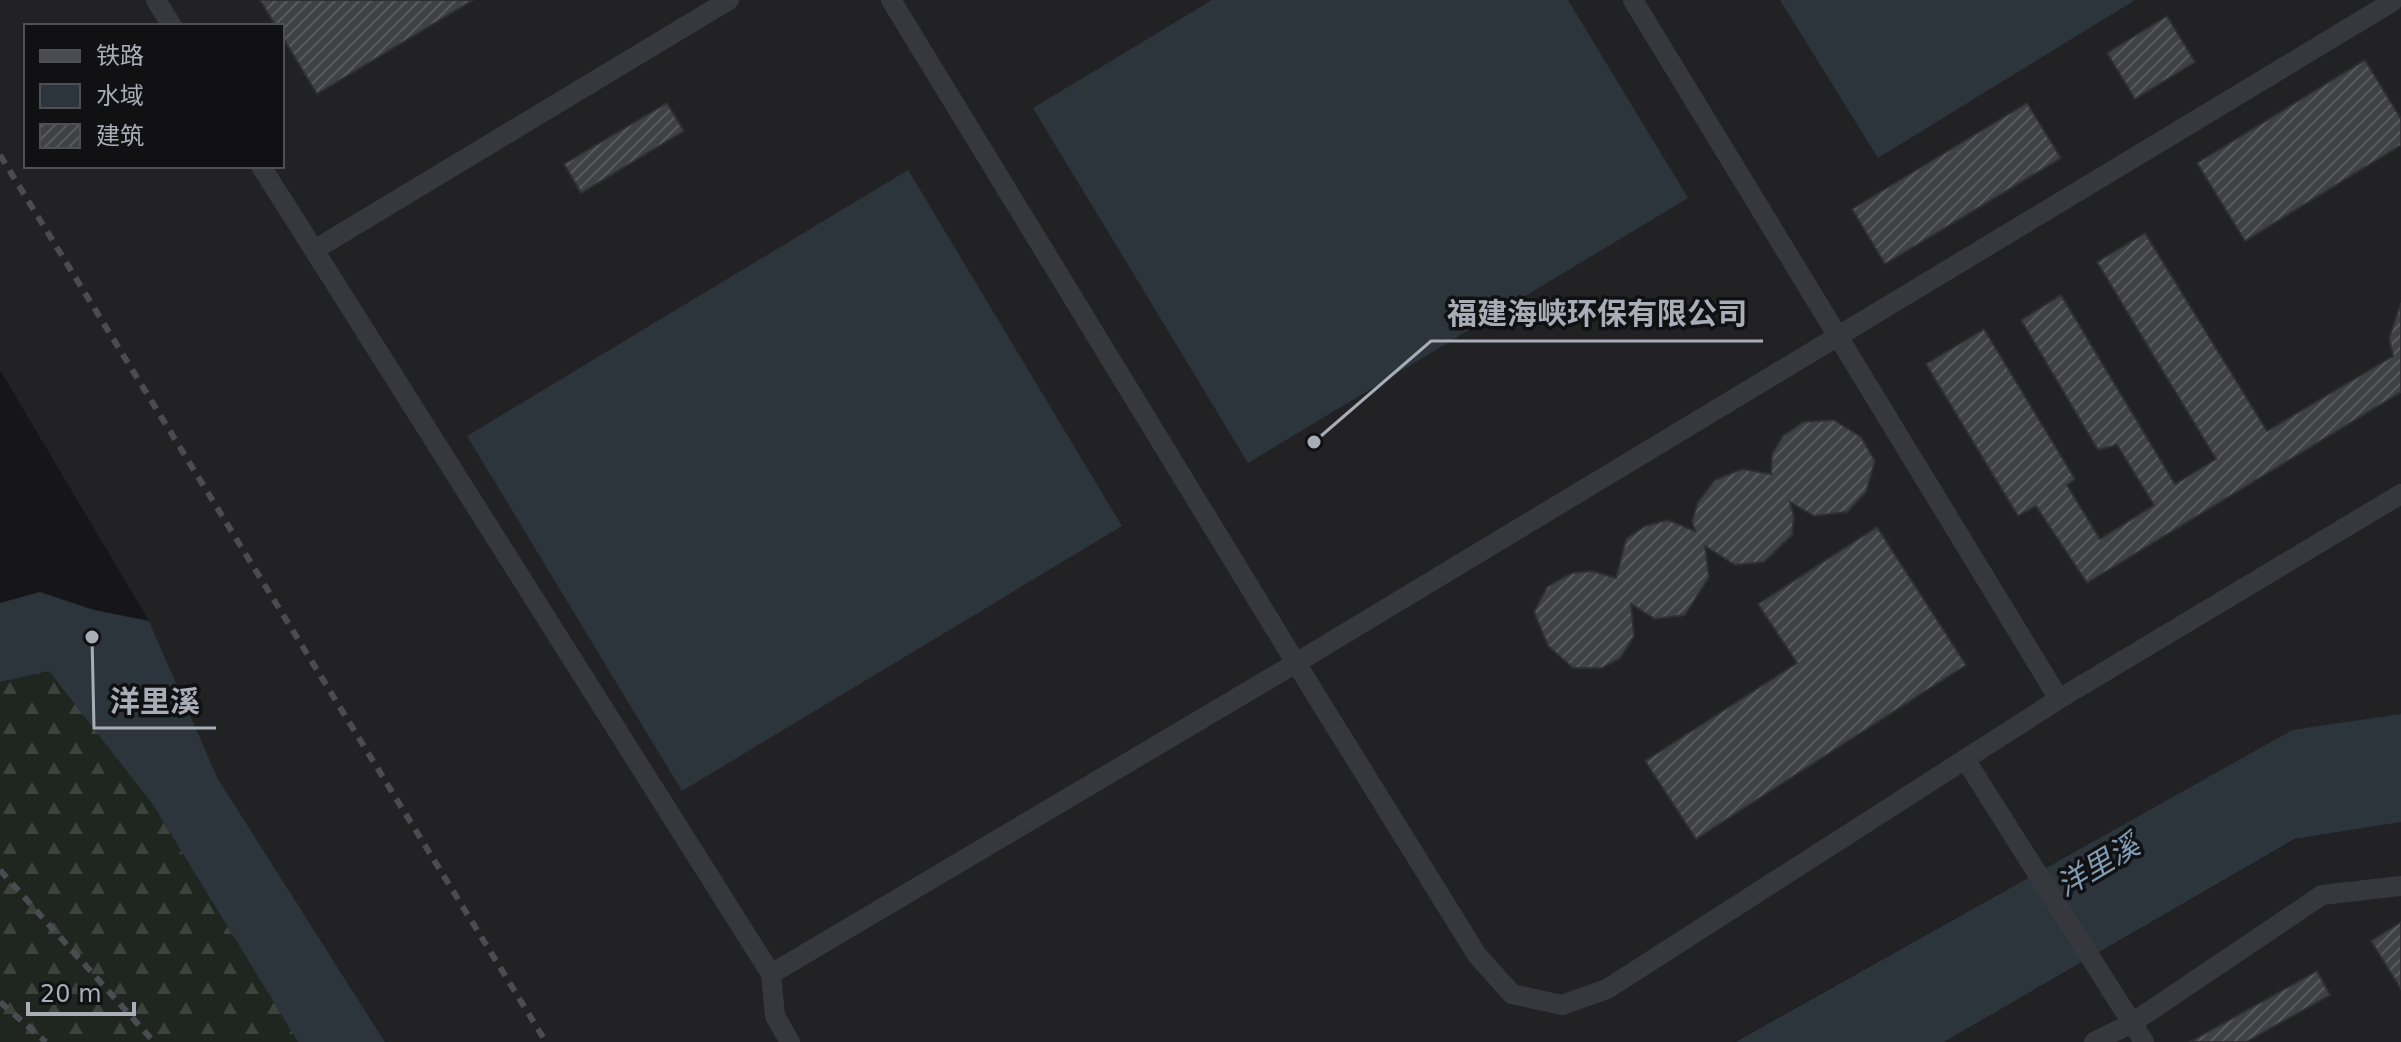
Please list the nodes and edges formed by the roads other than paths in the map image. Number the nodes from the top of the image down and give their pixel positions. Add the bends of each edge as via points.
1 (156, 0) edge
2 (729, 0) edge
3 (891, 0) edge
4 (1633, 0) edge
5 (2394, 6) edge
6 (171, 24) edge
7 (262, 168) edge
8 (314, 250) junction
9 (1837, 337) junction
10 (2401, 494) edge
11 (1296, 663) junction
12 (2059, 699) junction
13 (1965, 759) junction
14 (2401, 886) edge
15 (771, 974) junction
16 (2132, 1023) junction
17 (790, 1042) edge
18 (2094, 1042) edge
19 (2144, 1042) edge

1 - 6 lane
2 - 8 lane
3 - 11 lane
4 - 9 lane
5 - 9 lane
7 - 8 lane
8 - 15 lane
9 - 11 lane
9 - 12 lane
10 - 12 lane
11 - 13 lane via 1477,955 1512,994 1562,1005 1607,989
11 - 15 lane
12 - 13 lane
13 - 16 lane
14 - 16 lane via 2322,895
15 - 17 lane via 775,1016
16 - 18 lane
16 - 19 lane

